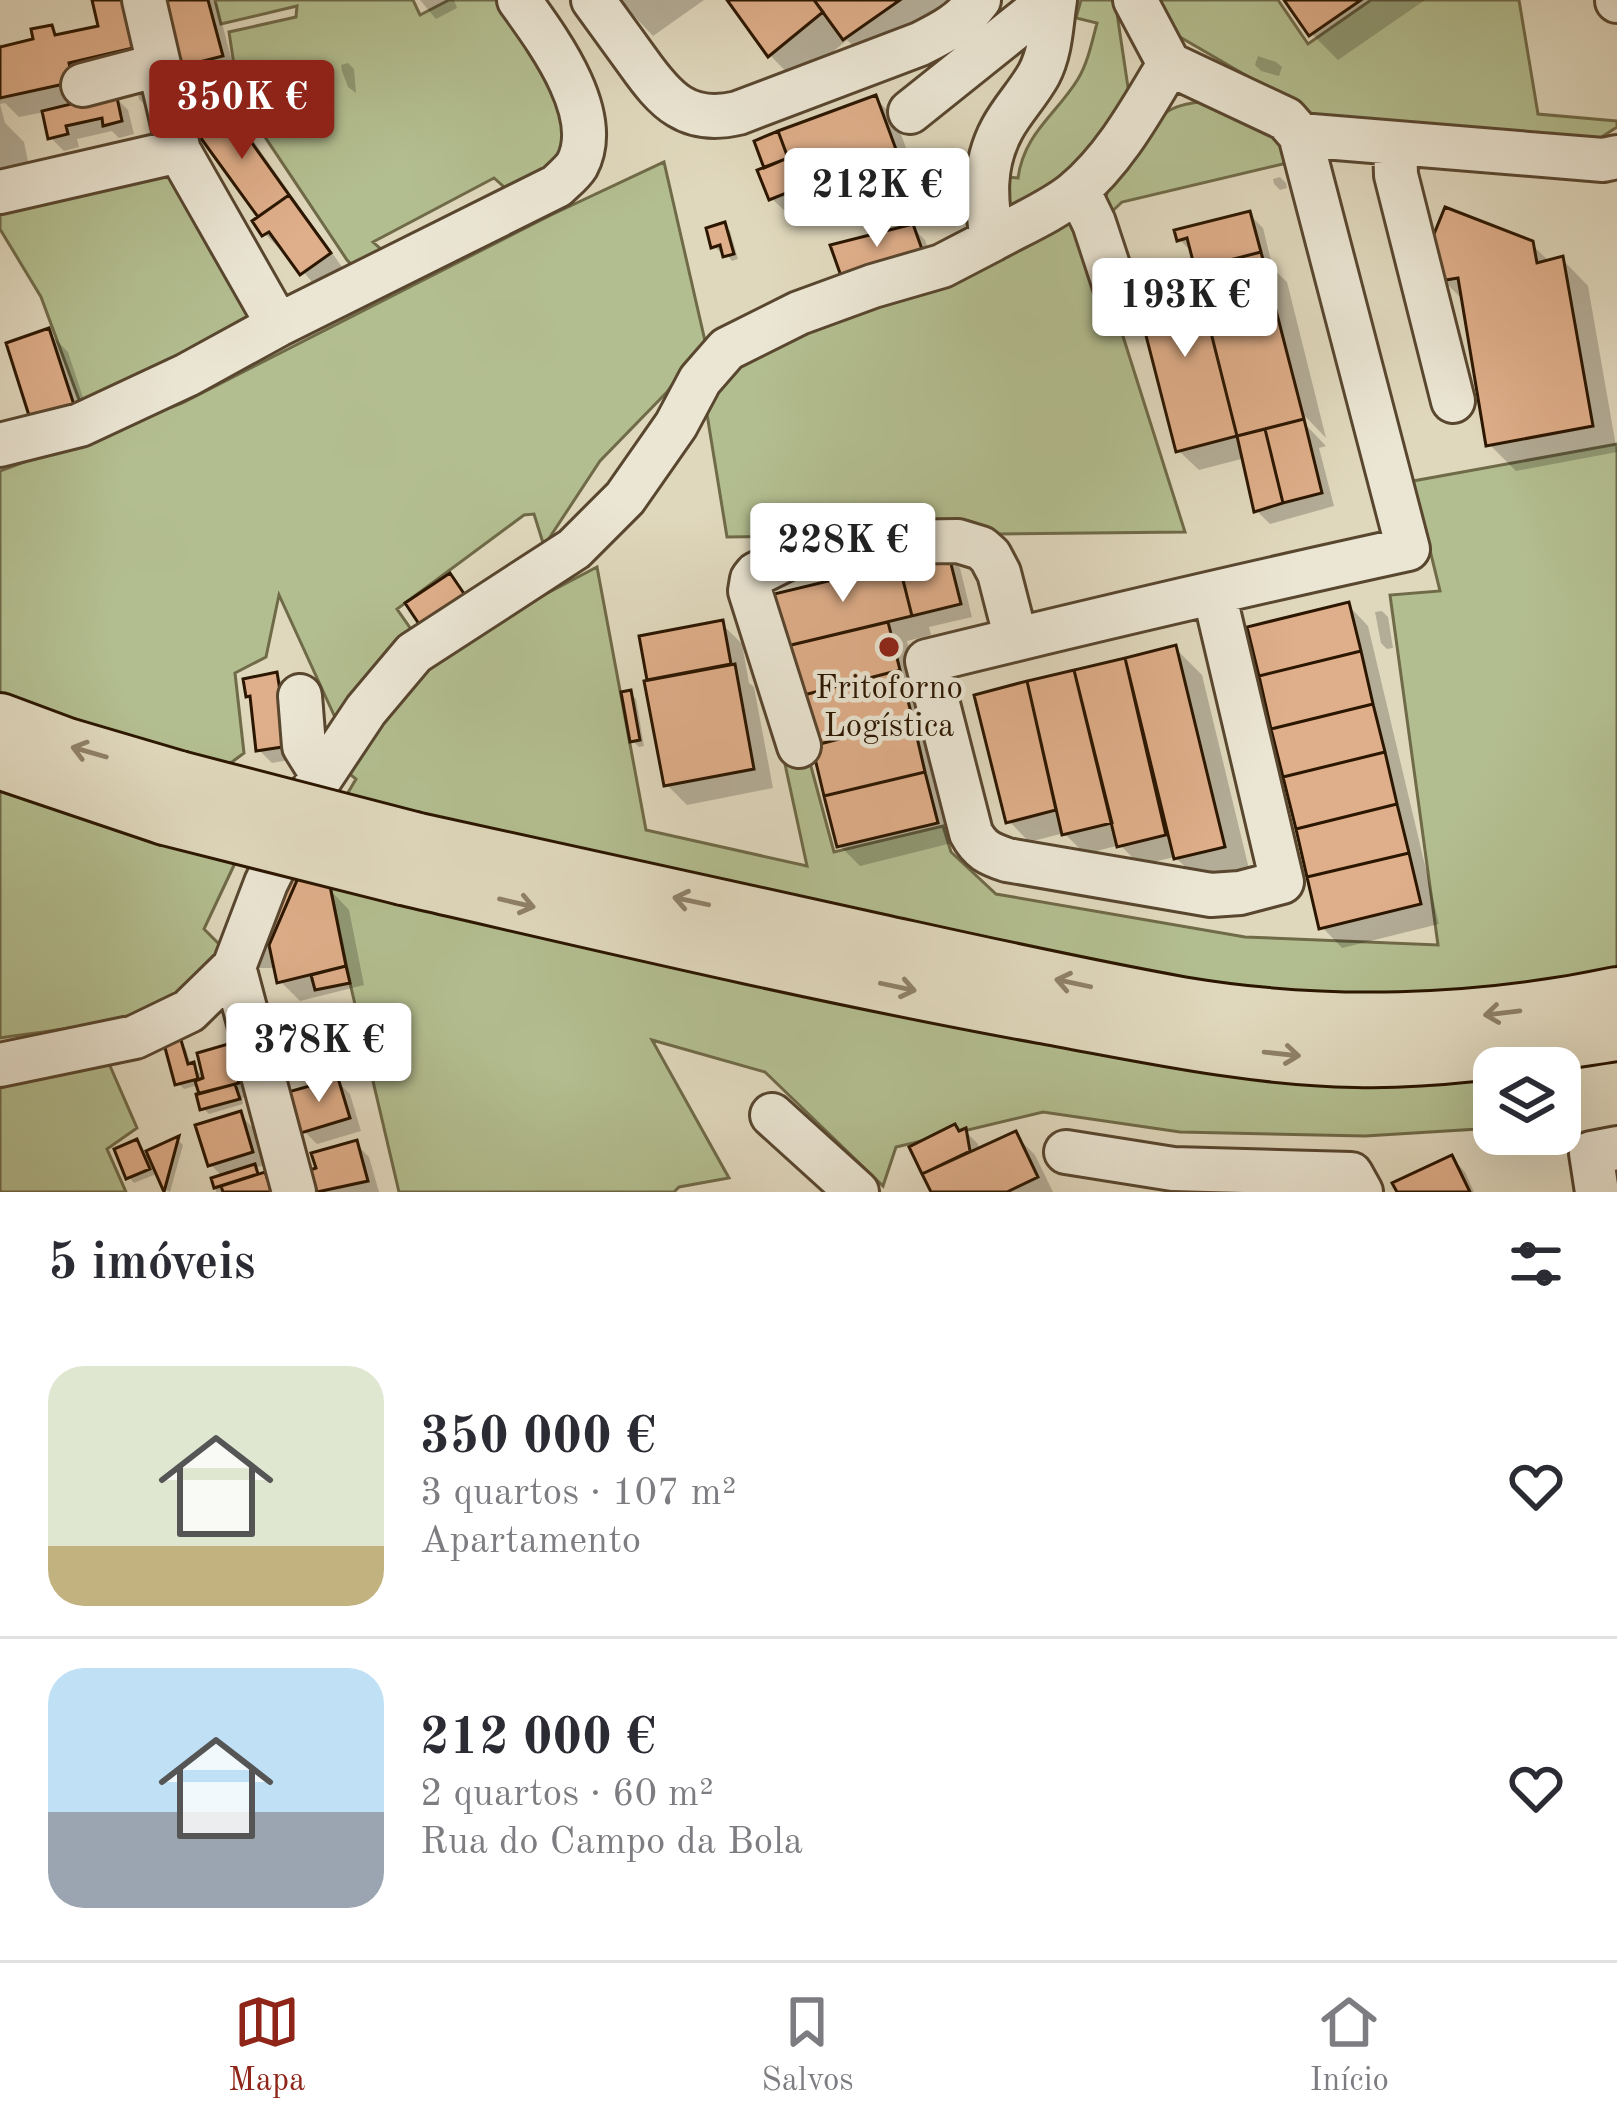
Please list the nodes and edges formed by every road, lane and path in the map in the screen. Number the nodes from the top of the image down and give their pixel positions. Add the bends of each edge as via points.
1 (144, 0) edge
2 (519, 0) edge
3 (593, 0) edge
4 (979, 0) edge
5 (1052, 0) edge
6 (1135, 0) edge
7 (1169, 64) junction
8 (159, 65) junction
9 (83, 85) dead end
10 (910, 112) dead end
11 (1300, 135) junction
12 (1395, 142) junction
13 (179, 151) junction
14 (1617, 157) edge
15 (1078, 190) junction
16 (0, 192) edge
17 (992, 240) junction
18 (1122, 308) dead end
19 (278, 325) junction
20 (1453, 401) dead end
21 (0, 446) edge
22 (1214, 593) junction
23 (1016, 639) junction
24 (300, 697) dead end
25 (0, 721) edge
26 (799, 746) dead end
27 (0, 761) edge
28 (322, 775) junction
29 (172, 798) junction
30 (408, 859) junction
31 (234, 968) junction
32 (1617, 994) edge
33 (1617, 1033) edge
34 (0, 1065) edge
35 (772, 1115) dead end
36 (1617, 1148) edge
37 (1066, 1152) dead end
38 (294, 1192) edge
39 (857, 1192) edge
40 (1361, 1192) edge
41 (1597, 1192) edge

1 - 8 street
2 - 19 street via 577,94 583,139 574,171
3 - 4 street via 659,91 676,106 717,118 920,44 949,30
5 - 10 street
5 - 17 street via 1039,73 990,159
6 - 7 street
7 - 11 street via 1286,119
7 - 15 street via 1124,137
8 - 9 street
8 - 13 street
11 - 12 street
11 - 22 street via 1408,549
12 - 14 street
12 - 20 street via 1396,175
13 - 16 street
13 - 19 street
15 - 17 street
15 - 18 street
17 - 28 street via 727,349 625,497 574,549 414,653
19 - 21 street via 80,425
22 - 23 street
22 - 23 street via 1282,881 1240,893 1210,895 1007,860 979,847 927,661
23 - 26 street via 999,573 981,548 958,541 807,547 756,574 750,591
24 - 28 street via 304,746
29 -> 25 main road
27 - 29 main road
28 - 31 street via 266,883
29 - 30 main road, bridge
32 -> 30 main road via 1438,1018 1184,1006
30 -> 33 main road via 938,996 1226,1048 1416,1059
31 - 34 street via 189,1011 135,1037
31 - 38 street
35 - 39 street
36 - 41 street via 1591,1153
37 - 40 street via 1173,1168 1351,1174

